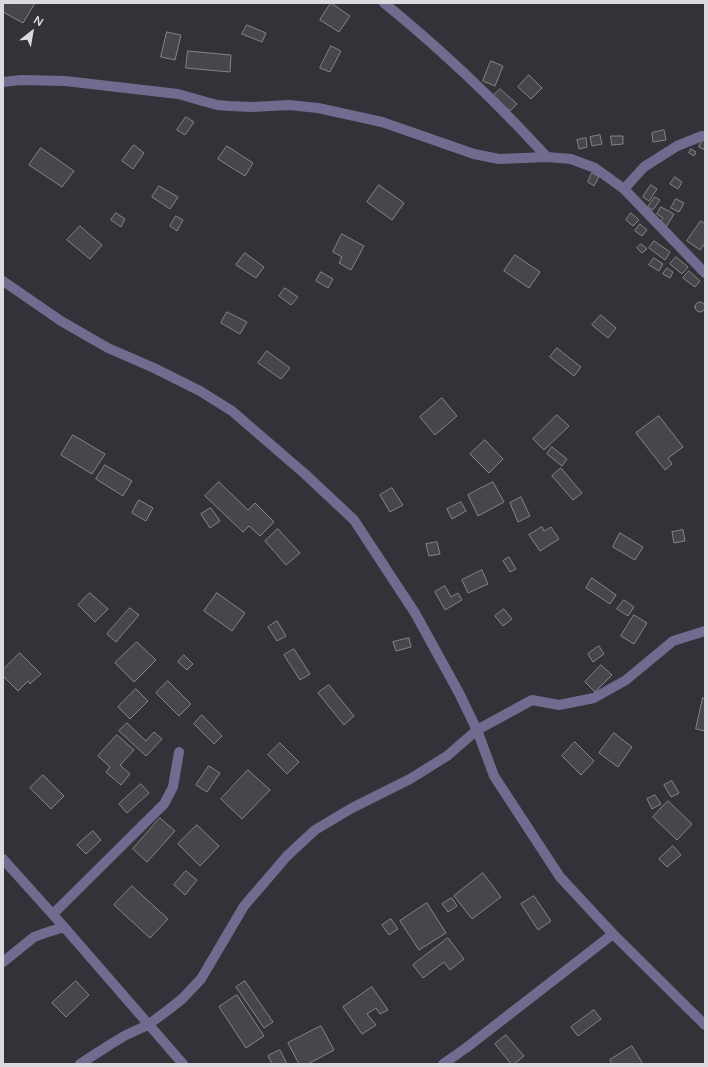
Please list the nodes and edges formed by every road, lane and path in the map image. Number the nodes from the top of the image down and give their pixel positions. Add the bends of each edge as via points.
1 (384, 3) edge
2 (3, 82) edge
3 (705, 136) edge
4 (547, 157) junction
5 (624, 189) junction
6 (705, 273) edge
7 (3, 281) edge
8 (705, 631) edge
9 (477, 730) junction
10 (179, 752) dead end
11 (3, 859) edge
12 (52, 914) junction
13 (64, 927) junction
14 (613, 934) junction
15 (3, 962) edge
16 (148, 1025) junction
17 (705, 1025) edge
18 (80, 1064) edge
19 (183, 1064) edge
20 (443, 1064) edge

1 - 4 street via 467,75
2 - 4 street via 65,81 178,94 217,105 289,105 318,108 382,122 474,154 499,159
3 - 5 street via 677,146 644,167
4 - 5 street via 571,159 595,168
5 - 6 street
7 - 9 street via 61,321 108,348 200,391 232,411 354,520 415,613
8 - 9 street via 673,641 626,680 594,698 559,705 532,700
9 - 14 street via 494,776 560,877
9 - 16 street via 448,756 315,830 287,856 244,906 201,979 182,999
10 - 12 street via 173,787 164,804
11 - 12 street
12 - 13 street
13 - 15 street via 34,937
13 - 16 street
14 - 17 street
14 - 20 street
16 - 18 street via 126,1035
16 - 19 street

